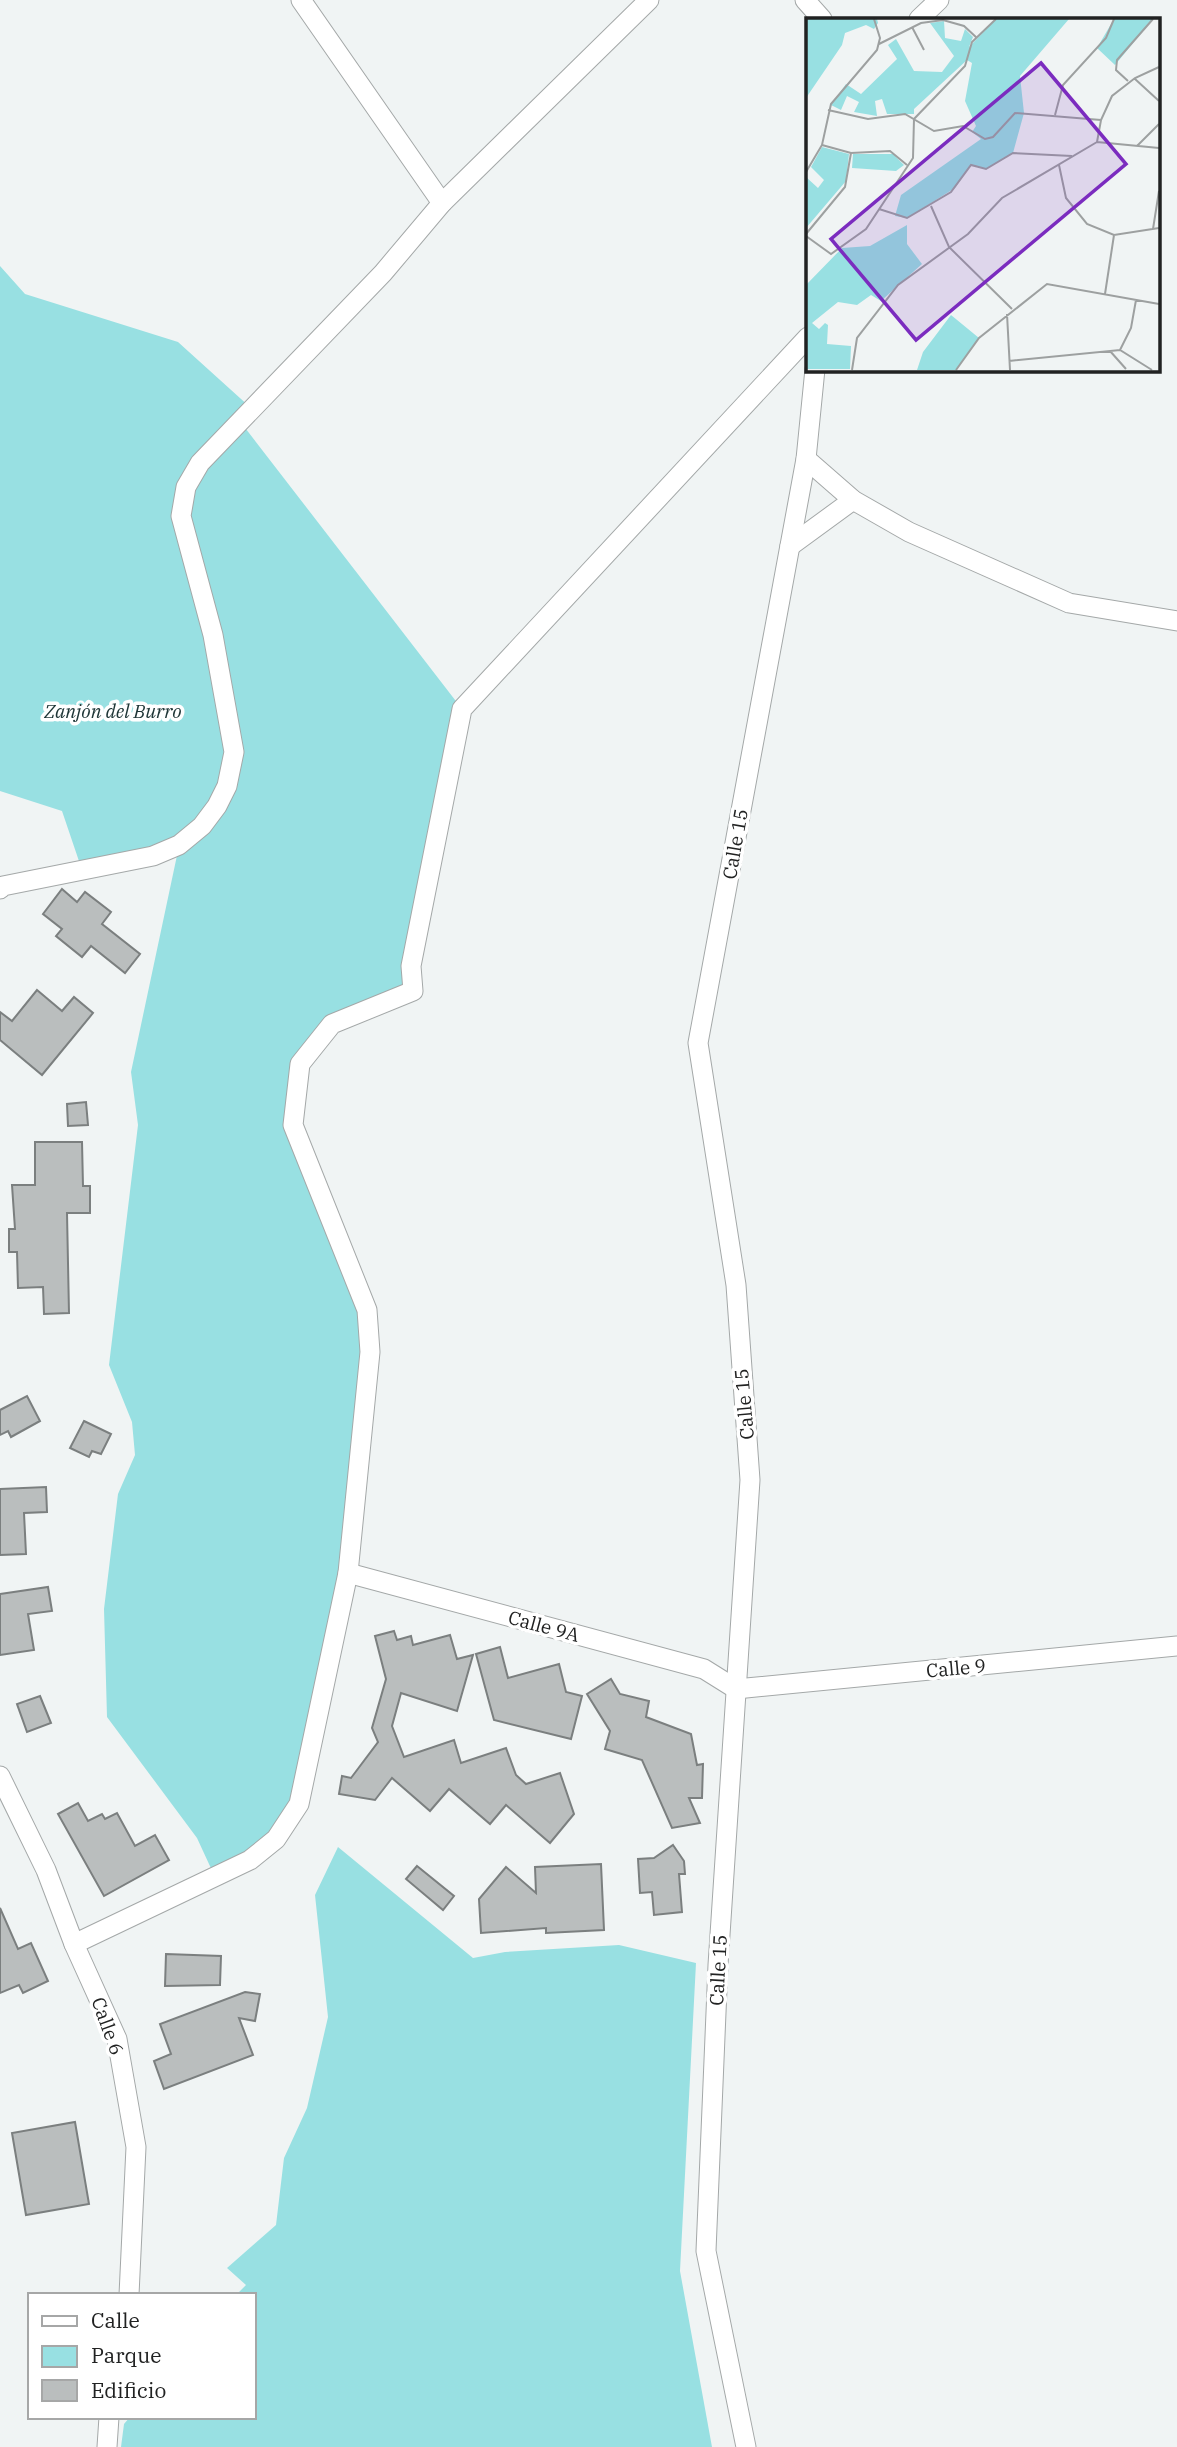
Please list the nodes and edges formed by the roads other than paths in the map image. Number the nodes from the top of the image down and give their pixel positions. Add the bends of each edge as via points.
1 (301, 0) edge
2 (649, 0) edge
3 (805, 0) edge
4 (939, 0) edge
5 (821, 18) edge
6 (920, 18) edge
7 (442, 203) junction
8 (806, 339) edge
9 (815, 371) edge
10 (806, 460) junction
11 (853, 500) junction
12 (790, 545) junction
13 (1177, 621) edge
14 (0, 889) edge
15 (348, 1573) junction
16 (1177, 1646) edge
17 (736, 1689) junction
18 (0, 1776) edge
19 (74, 1944) junction
20 (129, 2293) edge
21 (109, 2419) edge
22 (107, 2447) edge
23 (746, 2447) edge

1 - 7 street
2 - 7 street
3 - 5 street
4 - 6 street
7 - 14 street via 383,273 200,463 186,487 181,516 213,635 234,752 227,786 217,806 179,845 153,856
8 - 15 street via 462,709 411,965 413,991 332,1024 300,1064 293,1125 367,1310 370,1352
9 - 10 street, Calle 15
10 - 11 street
10 - 12 street, Calle 15
11 - 12 street
11 - 13 street via 909,532 1069,603
12 - 17 street, Calle 15 via 698,1043 736,1285 750,1480
15 - 17 street, Calle 9A via 704,1669
15 - 19 street via 299,1804 276,1839 250,1860
16 - 17 street, Calle 9
17 - 23 street, Calle 15 via 706,2251
18 - 19 street, Calle 6 via 46,1870
19 - 20 street, Calle 6 via 117,2039 136,2147
21 - 22 street

